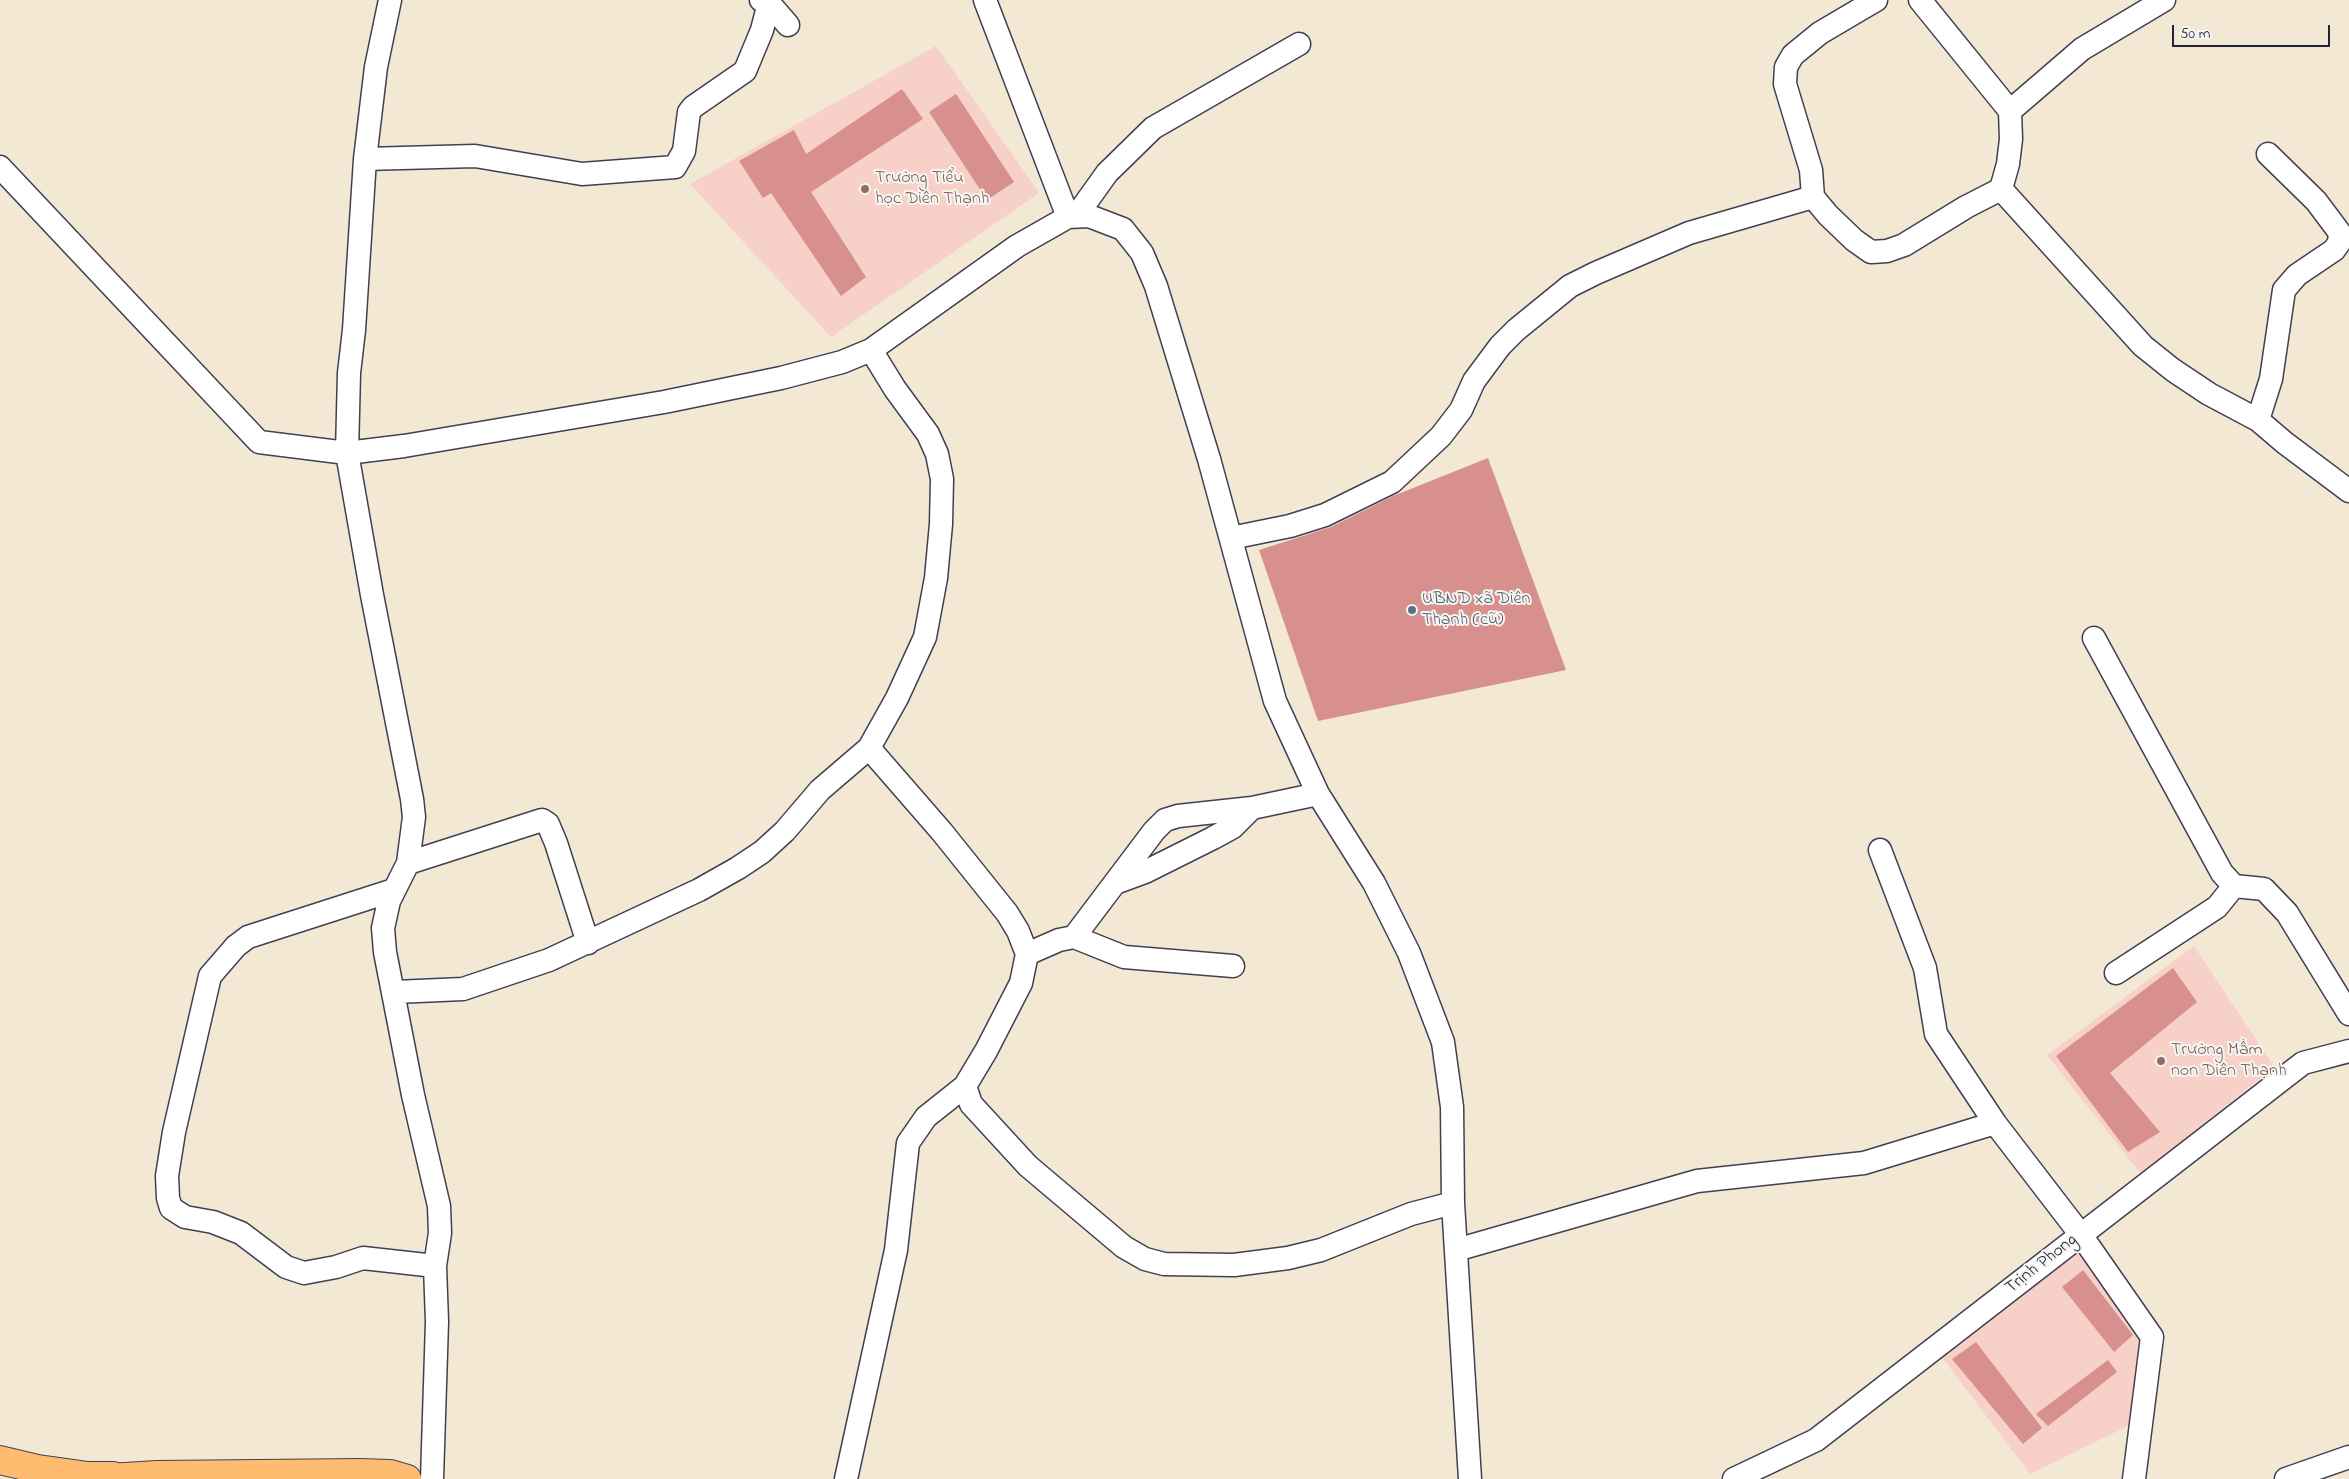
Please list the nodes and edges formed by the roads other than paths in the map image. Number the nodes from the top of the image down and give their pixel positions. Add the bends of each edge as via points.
1 (390, 0) edge
2 (986, 0) edge
3 (1876, 0) edge
4 (1920, 0) edge
5 (2164, 0) edge
6 (765, 2) edge
7 (788, 25) dead end
8 (1299, 44) dead end
9 (2010, 111) junction
10 (2268, 154) dead end
11 (366, 159) junction
12 (0, 167) edge
13 (2002, 188) junction
14 (1813, 198) junction
15 (1073, 216) junction
16 (871, 350) junction
17 (2258, 420) junction
18 (347, 453) junction
19 (2349, 490) edge
20 (1231, 538) junction
21 (2094, 638) dead end
22 (869, 748) junction
23 (1318, 794) junction
24 (1252, 808) junction
25 (1880, 850) dead end
26 (408, 863) junction
27 (1115, 883) junction
28 (2234, 886) junction
29 (394, 890) junction
30 (1074, 937) junction
31 (588, 943) junction
32 (1027, 954) junction
33 (1232, 966) dead end
34 (2116, 972) dead end
35 (395, 992) junction
36 (2349, 1014) edge
37 (2349, 1052) edge
38 (965, 1086) junction
39 (1995, 1123) junction
40 (1452, 1203) junction
41 (2081, 1235) junction
42 (1456, 1250) junction
43 (435, 1266) junction
44 (2349, 1457) edge
45 (0, 1460) edge
46 (156, 1476) junction
47 (94, 1479) edge
48 (407, 1479) edge
49 (432, 1479) edge
50 (846, 1479) edge
51 (1470, 1479) edge
52 (1734, 1479) edge
53 (2134, 1479) edge
54 (2286, 1479) edge

1 - 11 street via 376,67
2 - 15 street
3 - 14 street via 1820,33 1793,55 1786,67 1785,84 1811,170
4 - 9 street
5 - 9 street via 2082,49
6 - 7 street
6 - 11 street via 762,30 745,71 689,112 684,151 675,167 582,174 475,156
8 - 15 street via 1153,128 1107,173
9 - 13 street via 2011,139
10 - 17 street via 2316,201 2340,233 2340,243 2284,290 2271,379
11 - 18 street via 349,373
12 - 18 street via 259,442
13 - 14 street via 1904,245 1871,252 1854,240
13 - 17 street via 2143,346 2209,394
14 - 20 street via 1689,233 1570,286 1540,308 1500,346 1474,381 1461,410 1440,436 1392,482 1325,515
15 - 16 street via 1017,246
15 - 20 street via 1089,216 1123,230 1142,253 1156,286
16 - 18 street via 842,362 781,378 664,402
16 - 22 street via 928,434 937,454 942,479 936,578 925,637
17 - 19 street
18 - 26 street via 412,799 414,817
20 - 23 street via 1275,701
21 - 28 street via 2222,873
22 - 31 street via 820,790 762,852 700,890
22 - 32 street via 1007,913
23 - 24 street
23 - 40 street via 1374,883 1409,953 1443,1042 1452,1106
24 - 27 street via 1233,826 1213,838 1145,872
24 - 27 street via 1166,820
25 - 39 street via 1924,968 1936,1034
26 - 29 street
26 - 31 street via 542,820 548,824 556,843
27 - 30 street
28 - 34 street via 2217,907
28 - 36 street via 2264,889 2287,913
29 - 35 street via 383,928
29 - 43 street via 248,937 210,976 174,1132 168,1198 171,1208 185,1217 213,1222 242,1233 286,1267 304,1273 363,1258
30 - 32 street
30 - 33 street via 1124,957
31 - 35 street via 463,989
32 - 38 street via 1021,983
35 - 43 street via 413,1095 439,1206 440,1233
37 - 41 street, Trịnh Phong via 2303,1063
38 - 40 street via 980,1116 1028,1166 1124,1247 1145,1259 1164,1264 1234,1264 1288,1258 1321,1250 1411,1214
38 - 50 street via 926,1116 908,1143 896,1250
39 - 41 street
39 - 42 street via 1864,1163 1697,1182
40 - 42 street
41 - 52 street, Trịnh Phong via 1816,1440
41 - 53 street via 2152,1337
42 - 51 street
43 - 49 street via 437,1322
44 - 54 street
45 - 46 main road via 88,1476
46 - 47 main road
46 - 48 main road via 359,1473 390,1474

